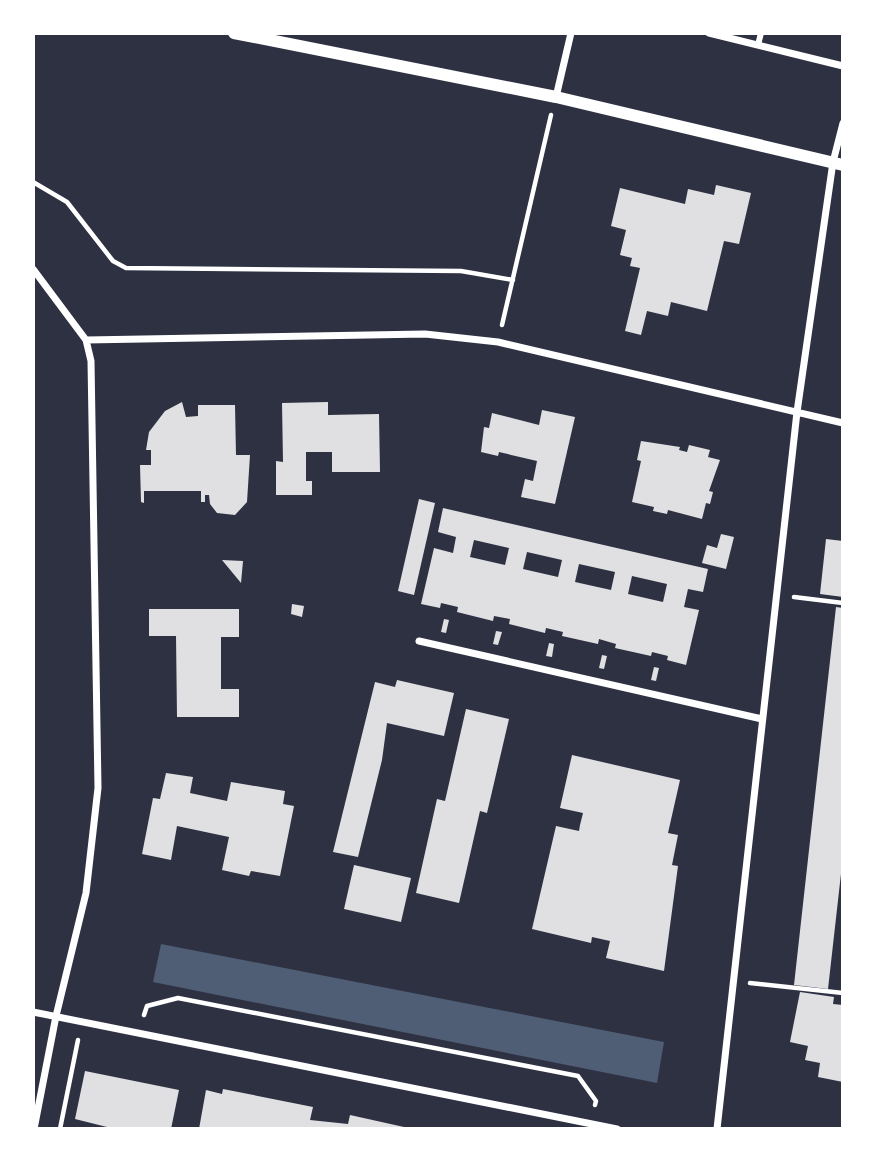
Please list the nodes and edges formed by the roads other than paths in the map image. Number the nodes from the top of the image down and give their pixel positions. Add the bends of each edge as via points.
1 (234, 33) edge
2 (571, 33) edge
3 (709, 33) edge
4 (761, 33) edge
5 (758, 45) junction
6 (843, 66) edge
7 (556, 97) junction
8 (843, 123) edge
9 (838, 164) edge
10 (33, 269) edge
11 (86, 340) junction
12 (797, 412) junction
13 (843, 423) edge
14 (419, 640) dead end
15 (762, 719) junction
16 (33, 1012) edge
17 (56, 1016) junction
18 (34, 1129) edge
19 (615, 1129) edge
20 (718, 1129) edge

1 - 7 street
2 - 7 street
3 - 5 street
4 - 5 street
5 - 6 street
7 - 9 street
8 - 9 street
9 - 12 street
10 - 11 street
11 - 12 street via 425,334 498,342
11 - 17 street via 91,361 98,788 86,893
12 - 13 street
12 - 15 street
14 - 15 street
15 - 20 street
16 - 17 street
17 - 18 street
17 - 19 street

